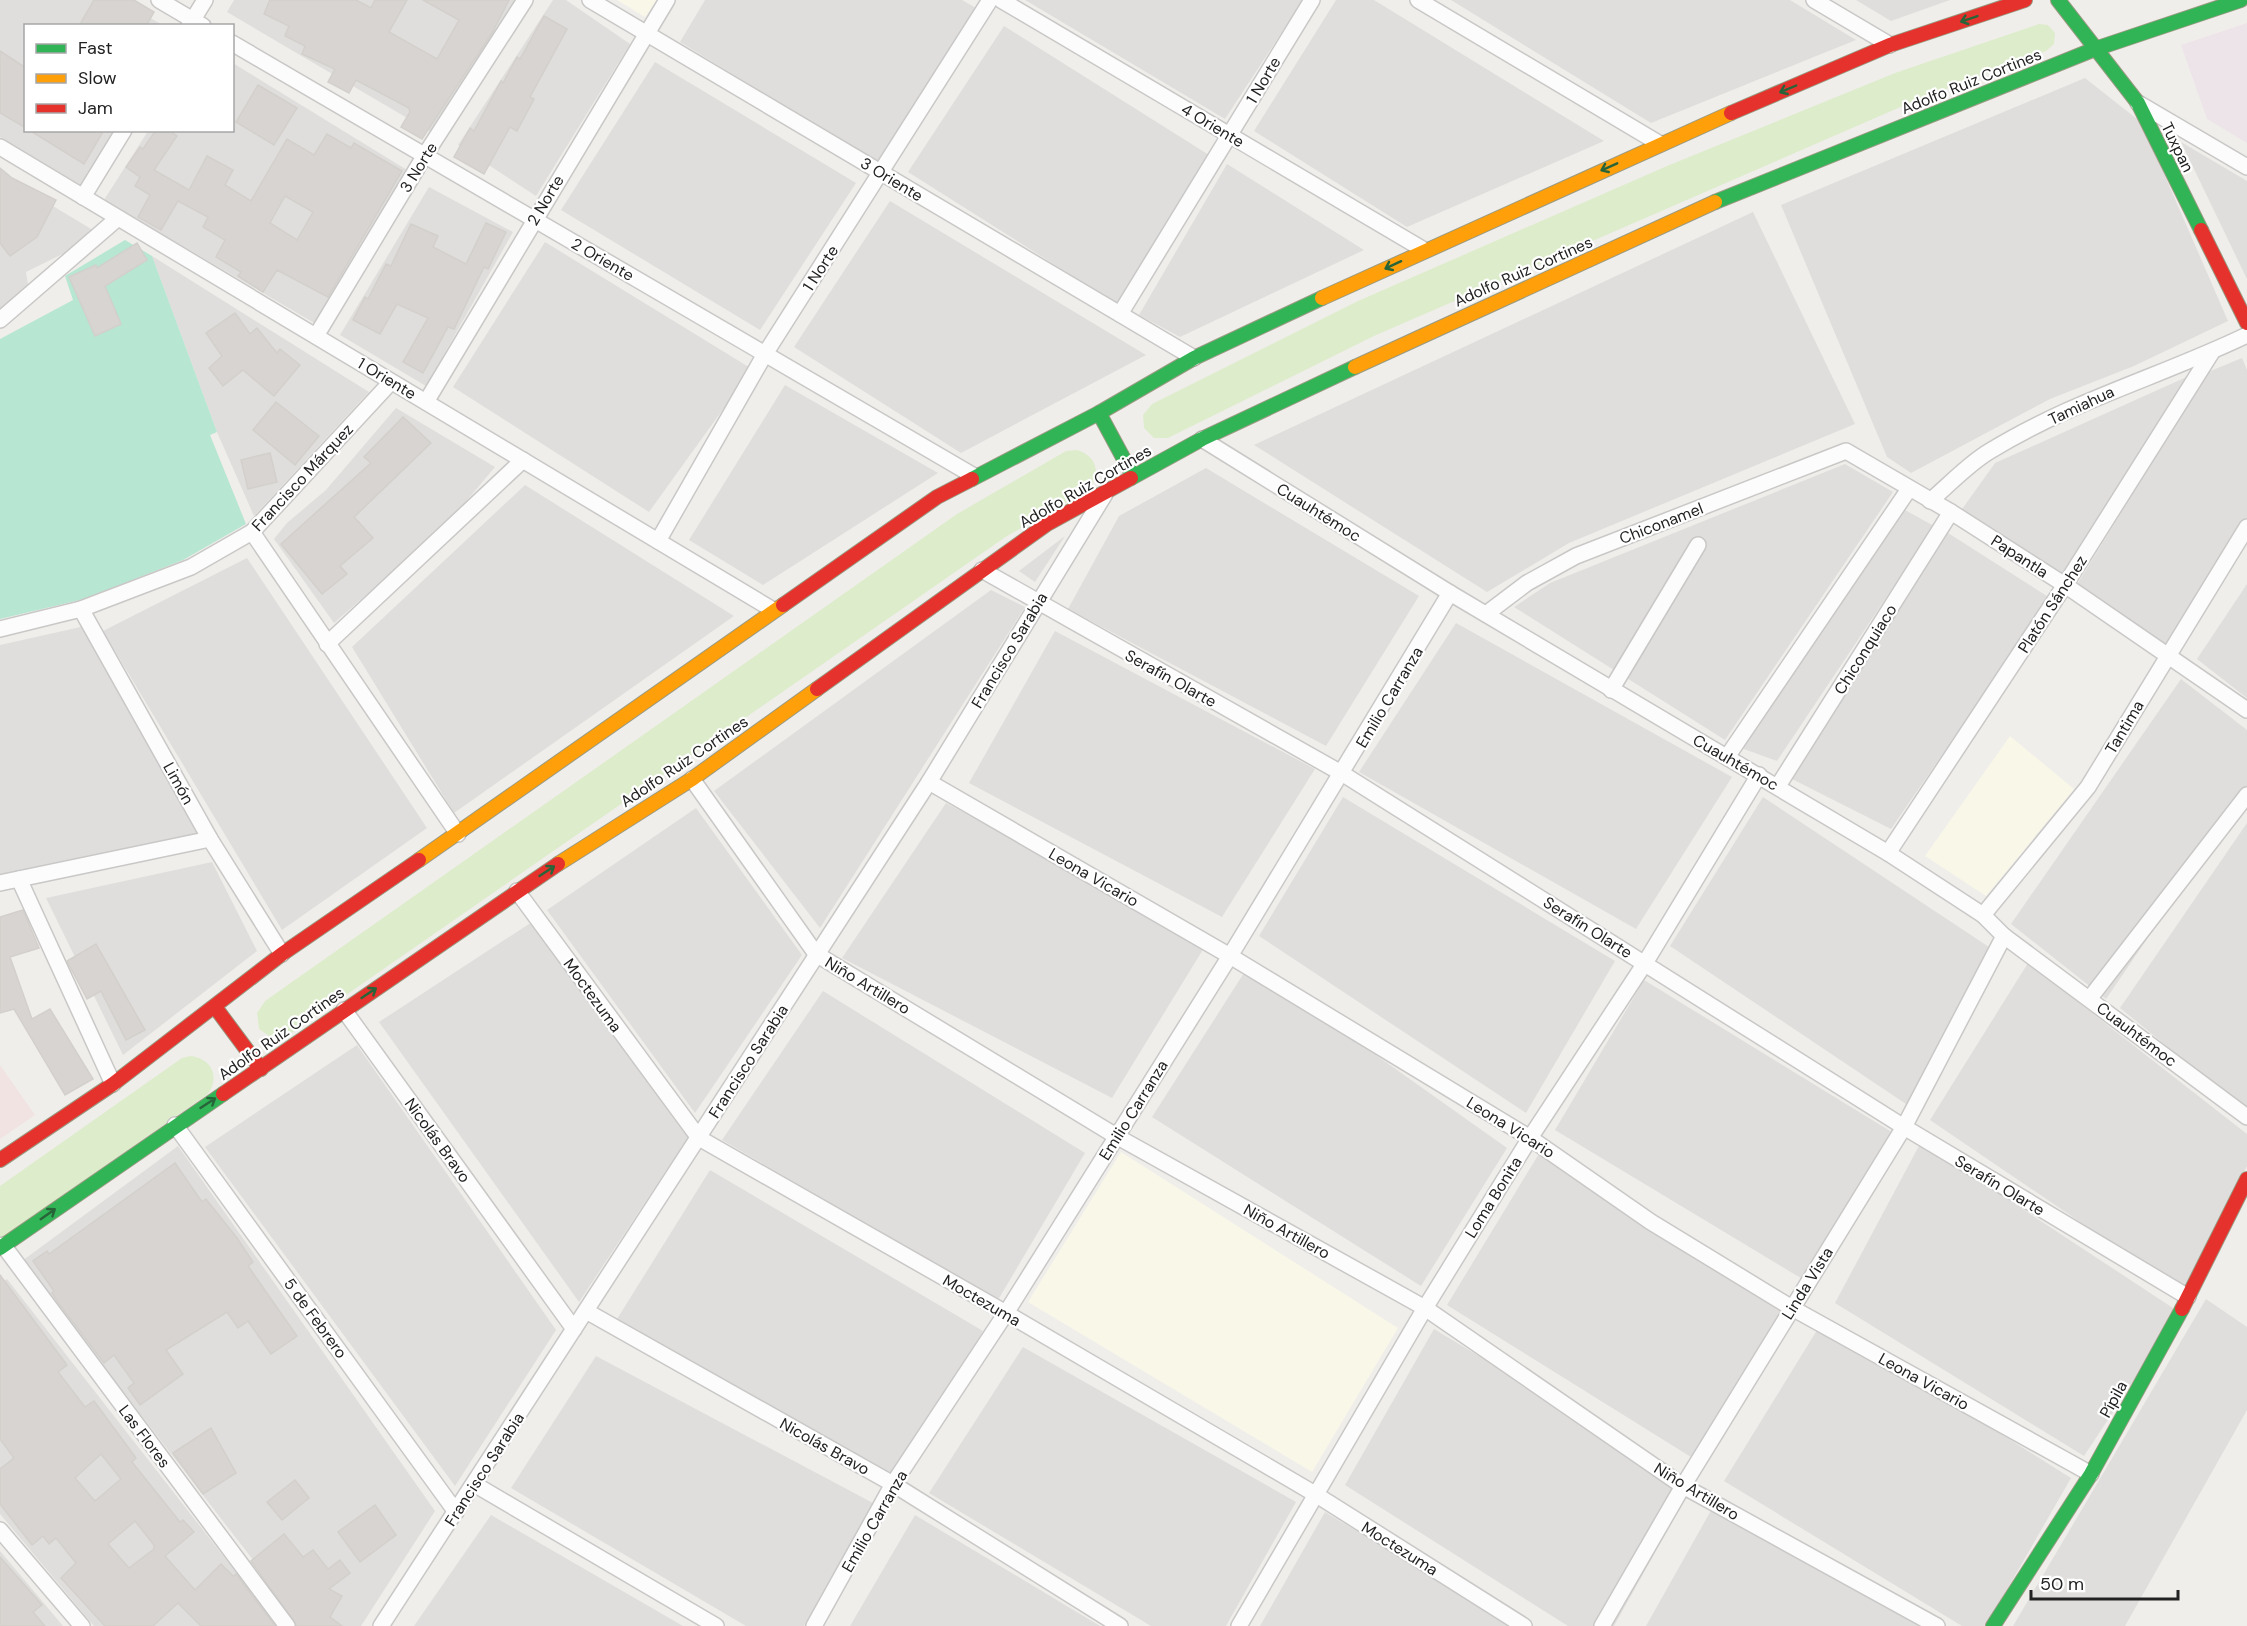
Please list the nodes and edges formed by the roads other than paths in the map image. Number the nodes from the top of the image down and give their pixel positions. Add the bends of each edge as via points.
1 (159, 0) edge
2 (205, 0) edge
3 (525, 0) edge
4 (590, 0) edge
5 (667, 0) edge
6 (990, 0) edge
7 (1001, 0) edge
8 (1311, 0) edge
9 (1418, 0) edge
10 (1814, 0) edge
11 (2025, 0) edge
12 (2058, 0) edge
13 (2241, 0) edge
14 (195, 24) edge
15 (646, 33) junction
16 (234, 44) edge
17 (1890, 45) junction
18 (2095, 49) junction
19 (2138, 103) junction
20 (123, 132) edge
21 (1229, 135) junction
22 (1660, 144) junction
23 (0, 147) edge
24 (425, 155) junction
25 (2247, 167) edge
26 (881, 172) junction
27 (83, 197) junction
28 (118, 218) junction
29 (534, 219) junction
30 (1424, 250) junction
31 (1120, 314) junction
32 (0, 320) edge
33 (2247, 323) edge
34 (2247, 335) edge
35 (316, 336) junction
36 (2211, 352) junction
37 (765, 354) junction
38 (1194, 358) junction
39 (391, 382) junction
40 (426, 402) junction
41 (1099, 413) junction
42 (1202, 439) junction
43 (1846, 451) joint
44 (523, 460) junction
45 (974, 476) junction
46 (1133, 476) junction
47 (1909, 489) junction
48 (1107, 490) junction
49 (1930, 501) junction
50 (1952, 512) junction
51 (2247, 526) edge
52 (252, 532) junction
53 (658, 541) junction
54 (1698, 545) dead end
55 (982, 570) junction
56 (2065, 585) junction
57 (1450, 593) junction
58 (1038, 602) junction
59 (81, 609) junction
60 (773, 610) junction
61 (1486, 614) junction
62 (0, 629) edge
63 (327, 644) junction
64 (2167, 656) junction
65 (1611, 690) junction
66 (2247, 711) edge
67 (1727, 757) junction
68 (1343, 774) junction
69 (1760, 775) junction
70 (692, 779) junction
71 (929, 782) junction
72 (1778, 786) junction
73 (2247, 795) edge
74 (458, 834) junction
75 (210, 839) junction
76 (1888, 853) junction
77 (19, 879) junction
78 (0, 883) edge
79 (517, 891) junction
80 (1983, 915) junction
81 (2004, 936) junction
82 (282, 954) junction
83 (816, 954) junction
84 (1230, 956) junction
85 (1645, 963) junction
86 (2090, 998) junction
87 (215, 1007) junction
88 (344, 1010) junction
89 (261, 1069) junction
90 (113, 1084) junction
91 (2247, 1117) edge
92 (175, 1125) junction
93 (1904, 1127) junction
94 (1116, 1136) junction
95 (1530, 1137) junction
96 (699, 1138) junction
97 (0, 1160) edge
98 (2247, 1179) edge
99 (2, 1246) edge
100 (2188, 1297) junction
101 (1425, 1308) junction
102 (1792, 1308) junction
103 (586, 1311) junction
104 (1006, 1313) junction
105 (574, 1329) junction
106 (2091, 1474) junction
107 (893, 1484) junction
108 (474, 1485) junction
109 (1683, 1486) junction
110 (1316, 1494) junction
111 (456, 1512) junction
112 (0, 1530) edge
113 (81, 1626) edge
114 (287, 1626) edge
115 (381, 1626) edge
116 (716, 1626) edge
117 (814, 1626) edge
118 (1120, 1626) edge
119 (1239, 1626) edge
120 (1524, 1626) edge
121 (1602, 1626) edge
122 (1936, 1626) edge
123 (1993, 1626) edge

1 - 14 street
2 - 14 street
3 - 24 street, 3 Norte
4 - 15 street, 3 Oriente
5 - 15 street, 2 Norte
6 - 26 street, 1 Norte
7 - 21 street, 4 Oriente
8 - 21 street, 1 Norte
9 - 22 street
10 - 17 street
11 -> 17 main road
12 - 18 main road, Tuxpan
13 - 18 main road, Adolfo Ruiz Cortines
15 - 26 street, 3 Oriente
15 - 29 street, 2 Norte
16 - 24 street, 2 Oriente
17 -> 22 main road
18 - 19 main road, Tuxpan
18 - 42 main road, Adolfo Ruiz Cortines via 1754,185
19 - 25 street
19 - 33 main road, Tuxpan
20 - 27 street
21 - 30 street, 4 Oriente
21 - 31 street, 1 Norte
22 -> 30 main road
23 - 27 street, 1 Oriente
24 - 29 street, 2 Oriente
24 - 35 street, 3 Norte
26 - 31 street, 3 Oriente
26 - 37 street, 1 Norte
27 - 28 street, 1 Oriente
28 - 32 street
28 - 35 street, 1 Oriente
29 - 37 street, 2 Oriente
29 - 40 street, 2 Norte
30 -> 38 main road
31 - 38 street, 3 Oriente
34 - 36 street, Tamiahua
35 - 39 street, 1 Oriente
36 - 49 street, Tamiahua via 2091,398 1988,452
36 - 56 street, Platón Sánchez
37 - 45 street, 2 Oriente
37 - 53 street, 1 Norte
38 - 41 main road
39 - 40 street, 1 Oriente
39 - 52 street, Francisco Márquez
40 - 44 street, 1 Oriente
41 - 45 main road
41 - 46 main road
42 - 46 main road, Adolfo Ruiz Cortines
42 - 57 street, Cuauhtémoc
43 - 47 street, Papantla
43 - 61 street, Chiconamel via 1576,556 1527,583
44 - 53 street, 1 Oriente
44 - 63 street
45 - 60 main road via 937,496
46 - 48 main road, Adolfo Ruiz Cortines
47 - 49 street, Papantla
47 - 67 street
48 - 55 main road, Adolfo Ruiz Cortines via 1047,524
48 - 58 street, Francisco Sarabia
49 - 50 street, Papantla
50 - 56 street, Papantla
50 - 72 street, Chiconquiaco
51 - 64 street, Tantima
52 - 59 street, Francisco Márquez via 191,567
52 - 63 street
53 - 60 street, 1 Oriente
54 - 65 street, Chiconamel
55 - 58 street, Serafín Olarte
55 - 70 main road, Adolfo Ruiz Cortines
56 - 64 street, Papantla
56 - 76 street, Platón Sánchez
57 - 61 street, Cuauhtémoc
57 - 68 street, Emilio Carranza
58 - 68 street, Serafín Olarte
58 - 71 street, Francisco Sarabia
59 - 62 street, Francisco Márquez
59 - 75 street, Limón
60 - 74 main road
61 - 65 street, Cuauhtémoc
63 - 74 street
64 - 66 street, Papantla
64 - 80 street, Tantima via 2088,787
65 - 67 street, Cuauhtémoc
67 - 69 street, Cuauhtémoc
68 - 84 street, Emilio Carranza
68 - 85 street, Serafín Olarte
69 - 72 street, Cuauhtémoc
69 - 85 street, Loma Bonita
79 -> 70 main road, Adolfo Ruiz Cortines
70 - 83 street, Niño Artillero
71 - 83 street, Francisco Sarabia
71 - 84 street, Leona Vicario
72 - 76 street, Cuauhtémoc
73 - 86 street
74 - 82 main road
75 - 77 street
75 - 82 street, Limón
76 - 80 street, Cuauhtémoc
77 - 78 street
77 - 90 street
88 -> 79 main road, Adolfo Ruiz Cortines
79 - 96 street, Moctezuma
80 - 81 street, Cuauhtémoc
81 - 86 street, Cuauhtémoc
81 - 93 street, Linda Vista
82 - 87 main road
83 - 94 street, Niño Artillero
83 - 96 street, Francisco Sarabia
84 - 94 street, Emilio Carranza
84 - 95 street, Leona Vicario
85 - 93 street, Serafín Olarte
85 - 95 street, Loma Bonita
86 - 91 street, Cuauhtémoc
87 - 89 main road
87 - 90 main road
88 - 89 main road, Adolfo Ruiz Cortines
88 - 105 street, Nicolás Bravo
92 -> 89 main road, Adolfo Ruiz Cortines
90 - 97 main road
99 -> 92 main road, Adolfo Ruiz Cortines
92 - 111 street, 5 de Febrero
93 - 100 street, Serafín Olarte
93 - 102 street, Linda Vista
94 - 101 street, Niño Artillero
94 - 104 street, Emilio Carranza
95 - 101 street, Loma Bonita
95 - 102 street, Leona Vicario via 1651,1222
96 - 103 street, Francisco Sarabia
96 - 104 street, Moctezuma
98 - 100 main road, Pípila
99 - 114 street, Las Flores
100 - 106 main road, Pípila
101 - 109 street, Niño Artillero
101 - 110 street, Loma Bonita
102 - 106 street, Leona Vicario
102 - 109 street, Linda Vista
103 - 105 street, Francisco Sarabia
103 - 107 street, Nicolás Bravo
104 - 107 street, Emilio Carranza
104 - 110 street, Moctezuma
105 - 108 street, Francisco Sarabia
106 - 123 main road, Pípila
107 - 117 street, Emilio Carranza
107 - 118 street, Nicolás Bravo
108 - 111 street, Francisco Sarabia
108 - 116 street
109 - 121 street, Linda Vista
109 - 122 street, Niño Artillero
110 - 119 street, Loma Bonita
110 - 120 street, Moctezuma
111 - 115 street, Francisco Sarabia
112 - 113 street

